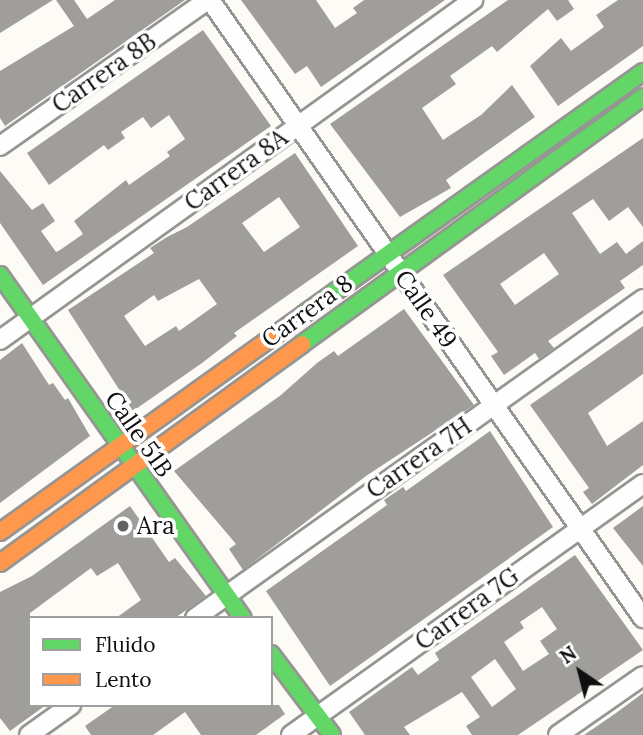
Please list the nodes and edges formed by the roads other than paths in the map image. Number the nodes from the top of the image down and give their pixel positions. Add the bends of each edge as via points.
1 (209, 0) edge
2 (473, 0) edge
3 (643, 72) edge
4 (643, 97) edge
5 (298, 126) junction
6 (0, 146) edge
7 (388, 254) junction
8 (400, 271) junction
9 (0, 275) edge
10 (643, 299) edge
11 (30, 318) junction
12 (0, 340) edge
13 (494, 405) junction
14 (120, 447) junction
15 (133, 466) junction
16 (643, 484) edge
17 (580, 528) junction
18 (0, 532) edge
19 (0, 563) edge
20 (226, 596) junction
21 (198, 616) edge
22 (241, 616) edge
23 (643, 618) edge
24 (273, 657) edge
25 (643, 676) edge
26 (68, 707) edge
27 (319, 716) junction
28 (29, 735) edge
29 (291, 735) edge
30 (332, 735) edge
31 (558, 735) edge

1 - 5 street, Calle 49
1 - 6 street, Carrera 8B
2 - 5 street, Carrera 8A
3 - 7 street, Carrera 8
4 - 8 street, Carrera 8
5 - 7 street, Calle 49
5 - 11 street, Carrera 8A
7 - 8 street, Calle 49
7 - 14 street, Carrera 8
8 - 13 street, Calle 49
8 - 15 street, Carrera 8
9 - 11 street, Calle 51B
10 - 13 street, Carrera 7H
11 - 12 street, Carrera 8A
11 - 14 street, Calle 51B
13 - 17 street, Calle 49
13 - 20 street, Carrera 7H
14 - 15 street, Calle 51B
14 - 18 street, Carrera 8
15 - 19 street, Carrera 8
15 - 20 street, Calle 51B
16 - 17 street, Carrera 7G
17 - 23 street, Calle 49
17 - 27 street, Carrera 7G
20 - 21 street, Carrera 7H
20 - 22 street, Calle 51B
24 - 27 street
25 - 31 street
26 - 28 street
27 - 29 street, Carrera 7G
27 - 30 street

